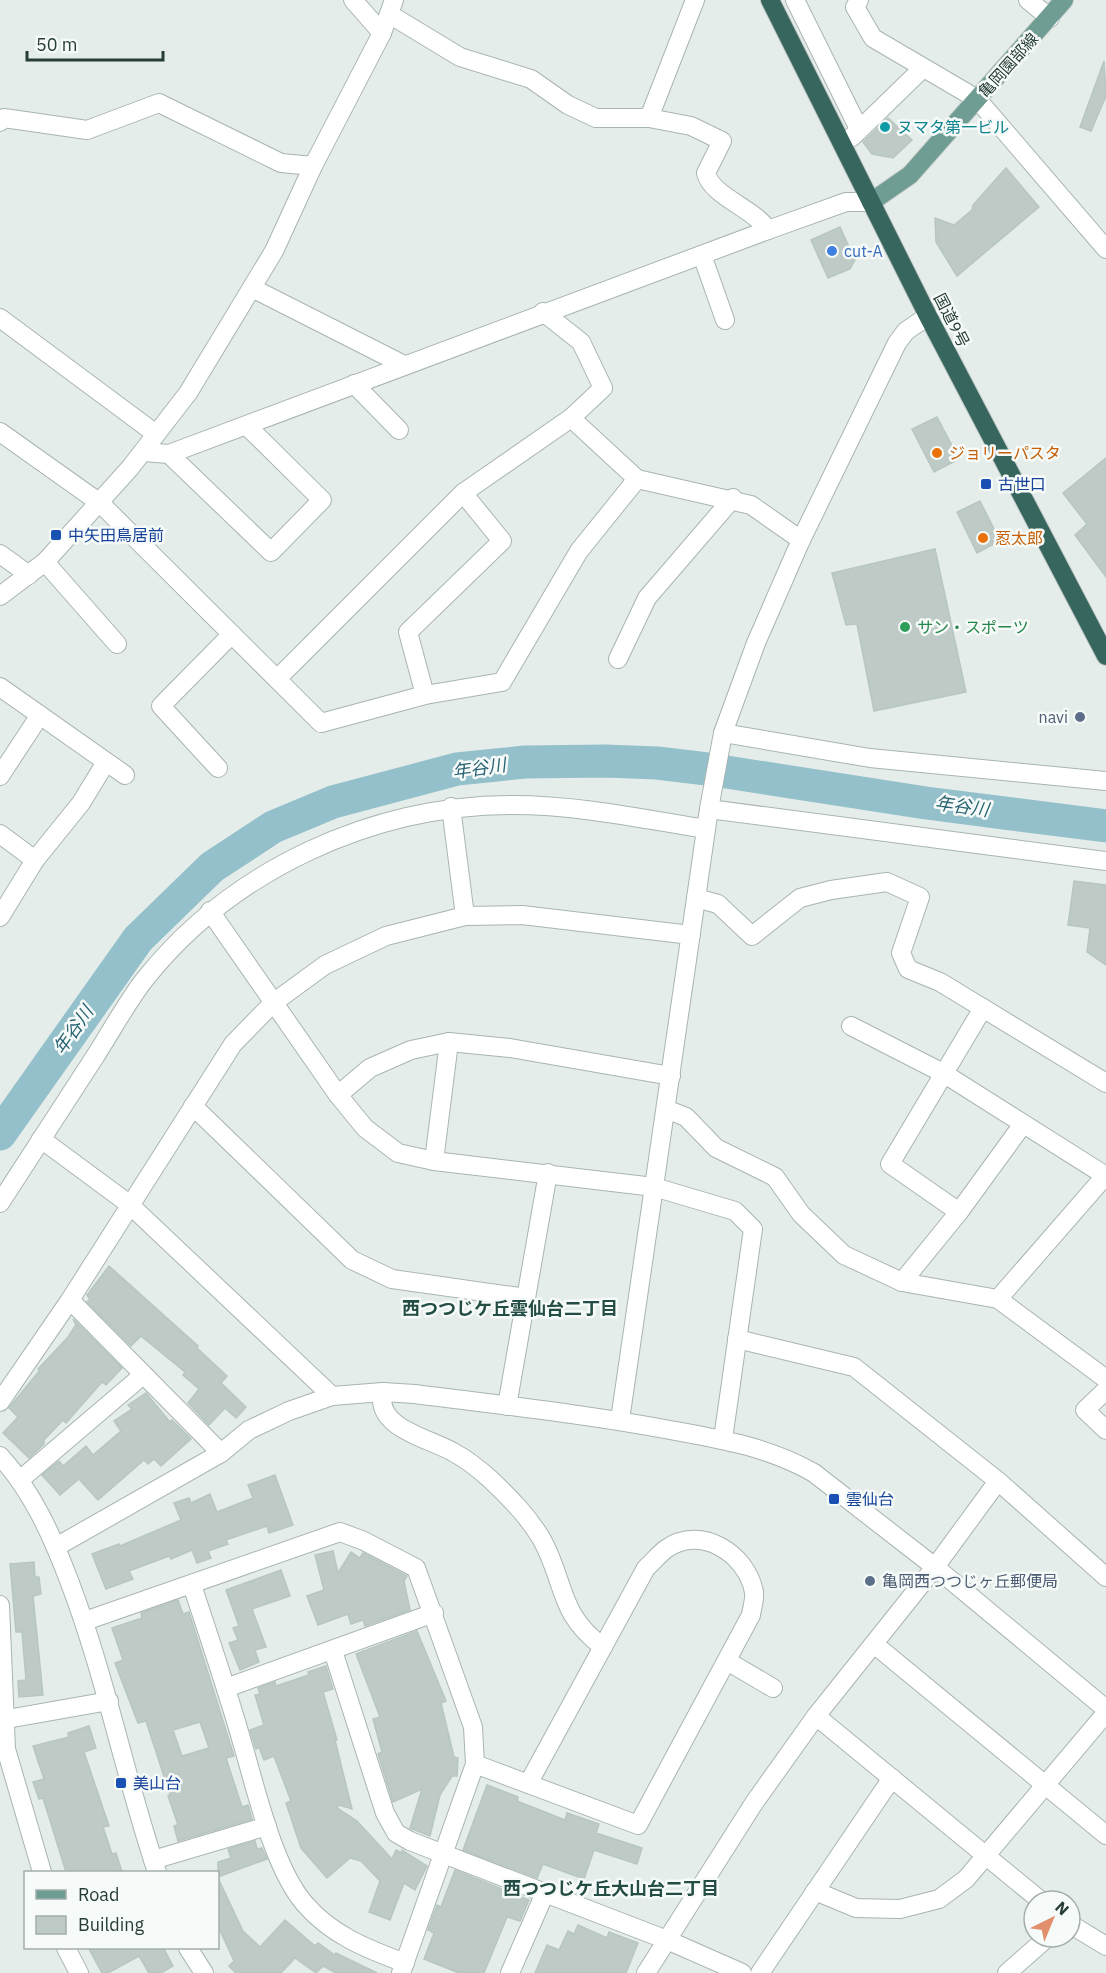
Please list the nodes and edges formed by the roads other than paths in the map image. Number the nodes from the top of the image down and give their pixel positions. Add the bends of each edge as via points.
1 (353, 0) edge
2 (694, 0) edge
3 (770, 0) edge
4 (795, 0) edge
5 (859, 0) edge
6 (1028, 0) edge
7 (1064, 0) edge
8 (392, 7) edge
9 (1050, 18) junction
10 (382, 33) junction
11 (922, 69) junction
12 (977, 99) junction
13 (649, 118) junction
14 (0, 122) edge
15 (859, 129) junction
16 (843, 147) junction
17 (313, 166) junction
18 (872, 202) junction
19 (768, 230) junction
20 (1106, 249) edge
21 (702, 255) junction
22 (252, 288) junction
23 (543, 312) junction
24 (928, 316) junction
25 (0, 318) edge
26 (725, 320) dead end
27 (404, 365) junction
28 (354, 384) junction
29 (571, 418) junction
30 (247, 426) junction
31 (399, 430) dead end
32 (0, 432) edge
33 (156, 434) junction
34 (143, 452) junction
35 (169, 454) junction
36 (637, 479) junction
37 (463, 492) junction
38 (733, 498) junction
39 (100, 502) junction
40 (801, 540) junction
41 (0, 554) edge
42 (45, 562) junction
43 (29, 575) junction
44 (0, 596) edge
45 (232, 634) junction
46 (117, 644) dead end
47 (1106, 656) edge
48 (618, 659) dead end
49 (277, 679) junction
50 (0, 687) edge
51 (425, 695) junction
52 (40, 715) junction
53 (722, 739) junction
54 (106, 762) junction
55 (218, 768) dead end
56 (125, 775) dead end
57 (0, 776) edge
58 (1106, 781) edge
59 (711, 802) junction
60 (451, 807) junction
61 (706, 829) junction
62 (0, 834) edge
63 (35, 860) junction
64 (1106, 861) edge
65 (696, 898) junction
66 (210, 911) junction
67 (465, 916) junction
68 (0, 917) edge
69 (691, 935) junction
70 (273, 1003) junction
71 (983, 1008) junction
72 (851, 1026) dead end
73 (449, 1042) junction
74 (943, 1073) junction
75 (670, 1076) junction
76 (1106, 1083) edge
77 (338, 1095) junction
78 (193, 1106) junction
79 (666, 1109) junction
80 (1023, 1124) junction
81 (41, 1139) junction
82 (434, 1161) junction
83 (548, 1173) junction
84 (1106, 1176) edge
85 (654, 1187) junction
86 (0, 1203) edge
87 (129, 1204) junction
88 (959, 1212) junction
89 (902, 1282) junction
90 (526, 1298) junction
91 (998, 1299) junction
92 (70, 1300) junction
93 (738, 1339) junction
94 (142, 1375) junction
95 (1106, 1379) edge
96 (1106, 1390) edge
97 (383, 1392) junction
98 (332, 1396) junction
99 (0, 1402) edge
100 (507, 1406) junction
101 (620, 1420) junction
102 (1106, 1430) edge
103 (723, 1439) junction
104 (221, 1453) junction
105 (0, 1456) edge
106 (21, 1479) junction
107 (998, 1481) junction
108 (56, 1547) junction
109 (935, 1568) junction
110 (1106, 1577) edge
111 (192, 1585) junction
112 (0, 1605) edge
113 (434, 1613) junction
114 (85, 1621) junction
115 (874, 1644) junction
116 (603, 1647) junction
117 (333, 1651) junction
118 (727, 1661) junction
119 (226, 1688) junction
120 (773, 1688) dead end
121 (109, 1701) junction
122 (1106, 1709) edge
123 (1106, 1713) edge
124 (816, 1716) junction
125 (6, 1719) junction
126 (475, 1764) junction
127 (892, 1778) junction
128 (528, 1784) junction
129 (1046, 1785) junction
130 (267, 1826) junction
131 (1106, 1835) edge
132 (443, 1854) junction
133 (987, 1855) junction
134 (155, 1866) edge
135 (42, 1871) edge
136 (1027, 1889) edge
137 (815, 1891) junction
138 (545, 1893) junction
139 (1082, 1931) edge
140 (667, 1940) junction
141 (1106, 1946) edge
142 (67, 1949) edge
143 (189, 1949) edge
144 (1034, 1949) edge
145 (403, 1968) edge
146 (79, 1973) edge
147 (204, 1973) edge
148 (510, 1973) edge
149 (646, 1973) edge
150 (741, 1973) edge
151 (759, 1973) edge
152 (1007, 1973) edge

1 - 10 street
2 - 13 street
3 - 16 highway, 国道9号
4 - 15 street
5 - 11 street via 855,8 873,38
6 - 9 street
7 - 9 main road, 亀岡園部線
8 - 10 street
8 - 13 street via 460,57 531,79 568,105 596,118
9 - 12 main road, 亀岡園部線
10 - 17 street
11 - 12 street
11 - 15 street
12 - 18 main road, 亀岡園部線 via 910,175
12 - 20 street
13 - 19 street via 691,126 722,141 706,173 707,179 755,215
14 - 17 street via 4,118 87,130 159,103 281,163
15 - 16 street
16 - 18 highway, 国道9号
17 - 22 street via 274,251
18 - 19 street via 846,202
18 - 24 highway, 国道9号
19 - 21 street
21 - 23 street
21 - 26 street
22 - 27 street
22 - 33 street via 188,393
23 - 27 street
23 - 29 street via 581,342 603,388
24 - 40 street via 906,331 897,343
24 - 47 highway, 国道9号
25 - 33 street
27 - 28 street
28 - 30 street
28 - 31 street
29 - 36 street
29 - 37 street
30 - 35 street
30 - 35 street via 322,500 271,552
32 - 39 street
33 - 34 street
34 - 35 street
34 - 39 street
36 - 38 street
36 - 51 street via 579,551 502,682
37 - 49 street
37 - 51 street via 502,541 408,632
38 - 40 street via 752,505
38 - 48 street via 647,597
39 - 42 street
39 - 45 street
40 - 53 street via 756,643
41 - 43 street
42 - 43 street
42 - 46 street
43 - 44 street
45 - 49 street
45 - 55 street via 161,706
49 - 51 street via 321,723
50 - 52 street
52 - 54 street
52 - 57 street
53 - 58 street
53 - 59 street
54 - 56 street
54 - 63 street via 81,803
59 - 61 street
59 - 64 street
60 - 61 street via 562,808
60 - 66 street via 364,830 292,859
60 - 67 street
61 - 65 street
62 - 63 street
63 - 68 street
65 - 69 street
65 - 71 street via 718,904 752,936 801,898 886,882 920,897 901,953 908,969 940,982
66 - 70 street
66 - 81 street via 144,980
67 - 69 street via 522,915
67 - 70 street via 386,936 325,965
69 - 75 street
70 - 77 street
70 - 78 street via 233,1044
71 - 74 street
71 - 76 street
72 - 74 street
73 - 75 street via 510,1048
73 - 77 street via 411,1050 370,1068
73 - 82 street
74 - 80 street
74 - 88 street via 890,1164
75 - 79 street
77 - 82 street via 365,1128 398,1152
78 - 87 street
78 - 90 street via 352,1260 392,1279
79 - 85 street
79 - 89 street via 686,1117 716,1148 775,1178 801,1214 844,1255
80 - 84 street
80 - 88 street
81 - 86 street
81 - 87 street
82 - 83 street
83 - 85 street
83 - 90 street
84 - 91 street
85 - 93 street via 735,1211 753,1229
85 - 101 street
87 - 92 street
87 - 98 street
88 - 89 street
89 - 91 street
90 - 100 street
91 - 95 street
92 - 94 street
92 - 99 street
93 - 103 street
93 - 107 street via 854,1367
94 - 104 street
94 - 106 street
96 - 102 street via 1085,1410
97 - 98 street
97 - 100 street
97 - 116 street via 380,1404 396,1425 453,1452 479,1469 516,1503 553,1564 572,1617
98 - 104 street via 249,1430
100 - 101 street
101 - 103 street
103 - 109 street via 775,1454 814,1473
104 - 108 street
105 - 106 street
106 - 108 street
107 - 109 street
107 - 110 street
108 - 114 street
109 - 115 street
109 - 122 street
111 - 113 street via 340,1532 416,1568
111 - 114 street
111 - 119 street
112 - 125 street
113 - 117 street
113 - 126 street via 473,1727
114 - 121 street
115 - 124 street
115 - 129 street
116 - 118 street via 646,1568 667,1548 688,1541 709,1541 730,1552 745,1569 754,1593 751,1616
116 - 128 street
117 - 119 street
117 - 132 street via 385,1813 396,1833
118 - 120 street
118 - 128 street via 638,1825
119 - 130 street
121 - 125 street
121 - 134 street
123 - 129 street
124 - 127 street
124 - 140 street via 754,1803
125 - 135 street via 6,1749
126 - 128 street
126 - 132 street
127 - 133 street
127 - 137 street
129 - 131 street
129 - 133 street
130 - 134 street
130 - 145 street via 303,1902 355,1945
132 - 138 street
132 - 145 street
133 - 136 street
133 - 137 street via 966,1879 939,1899 900,1909 856,1908
137 - 151 street
138 - 140 street
138 - 148 street
139 - 141 street
140 - 149 street
140 - 150 street
142 - 146 street
143 - 147 street
144 - 152 street

